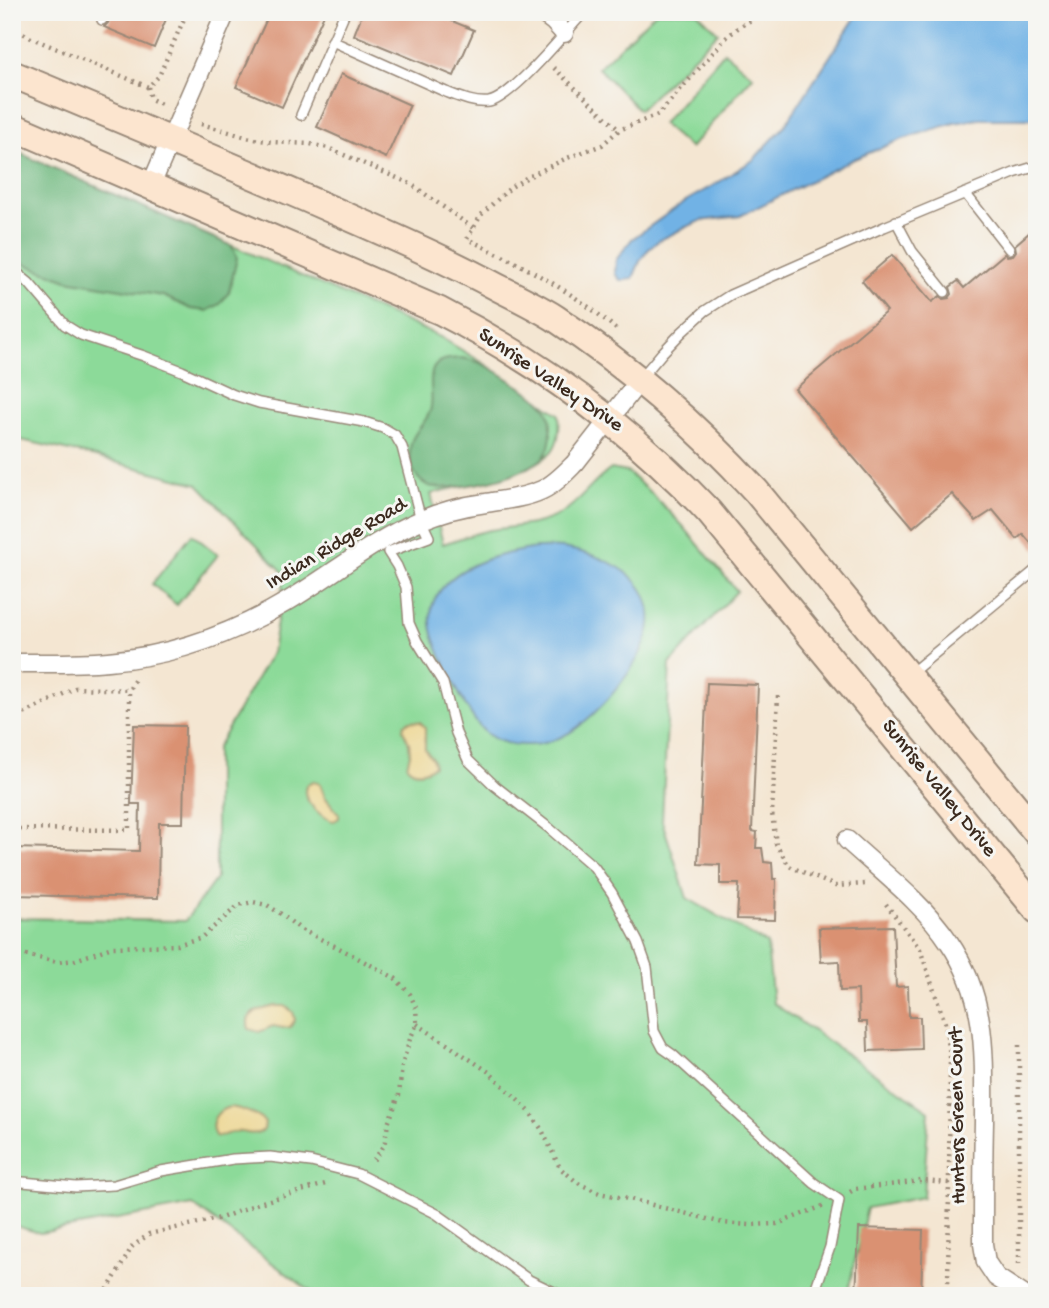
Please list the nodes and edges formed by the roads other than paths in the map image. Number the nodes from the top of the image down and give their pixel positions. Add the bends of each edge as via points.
1 (226, 12) edge
2 (345, 12) edge
3 (541, 12) edge
4 (584, 12) edge
5 (564, 33) junction
6 (332, 41) junction
7 (12, 74) edge
8 (301, 115) dead end
9 (12, 126) edge
10 (171, 140) junction
11 (1037, 166) edge
12 (150, 185) junction
13 (965, 193) junction
14 (896, 222) junction
15 (1009, 249) dead end
16 (12, 269) edge
17 (945, 292) dead end
18 (640, 380) junction
19 (610, 419) junction
20 (421, 520) junction
21 (1037, 569) edge
22 (12, 663) edge
23 (906, 676) junction
24 (1037, 833) edge
25 (847, 841) dead end
26 (1037, 910) edge
27 (12, 1181) edge
28 (562, 1296) edge
29 (813, 1296) edge
30 (1025, 1296) edge

1 - 10 street
2 - 6 lane
3 - 5 street
4 - 5 lane
5 - 6 lane via 515,87 488,102 463,99
6 - 8 lane
7 - 10 main road
9 - 12 main road, Sunrise Valley Drive
10 - 12 street
10 - 18 main road via 454,264 552,316
11 - 13 lane
12 - 19 main road, Sunrise Valley Drive via 440,311 535,365
13 - 14 lane
13 - 15 lane
14 - 17 lane via 912,251
14 - 18 lane via 716,303 662,352
16 - 20 lane via 65,325 81,335 259,403 338,417 395,435
18 - 19 street, Indian Ridge Road
18 - 23 main road via 756,491
19 - 20 street, Indian Ridge Road via 549,487
19 - 26 main road, Sunrise Valley Drive via 709,512
20 - 22 street, Indian Ridge Road via 378,541 288,601 205,640 130,659
20 - 29 lane via 429,537 388,552 406,587 409,623 443,683 468,760 594,867 612,892 647,967 654,1031 663,1048 839,1200 830,1247
21 - 23 lane
23 - 24 main road
25 - 30 street, Hunters Green Court via 929,917 965,968 984,1046 986,1262 996,1277
27 - 28 lane via 114,1185 233,1159 311,1162 358,1174 437,1214 529,1280

